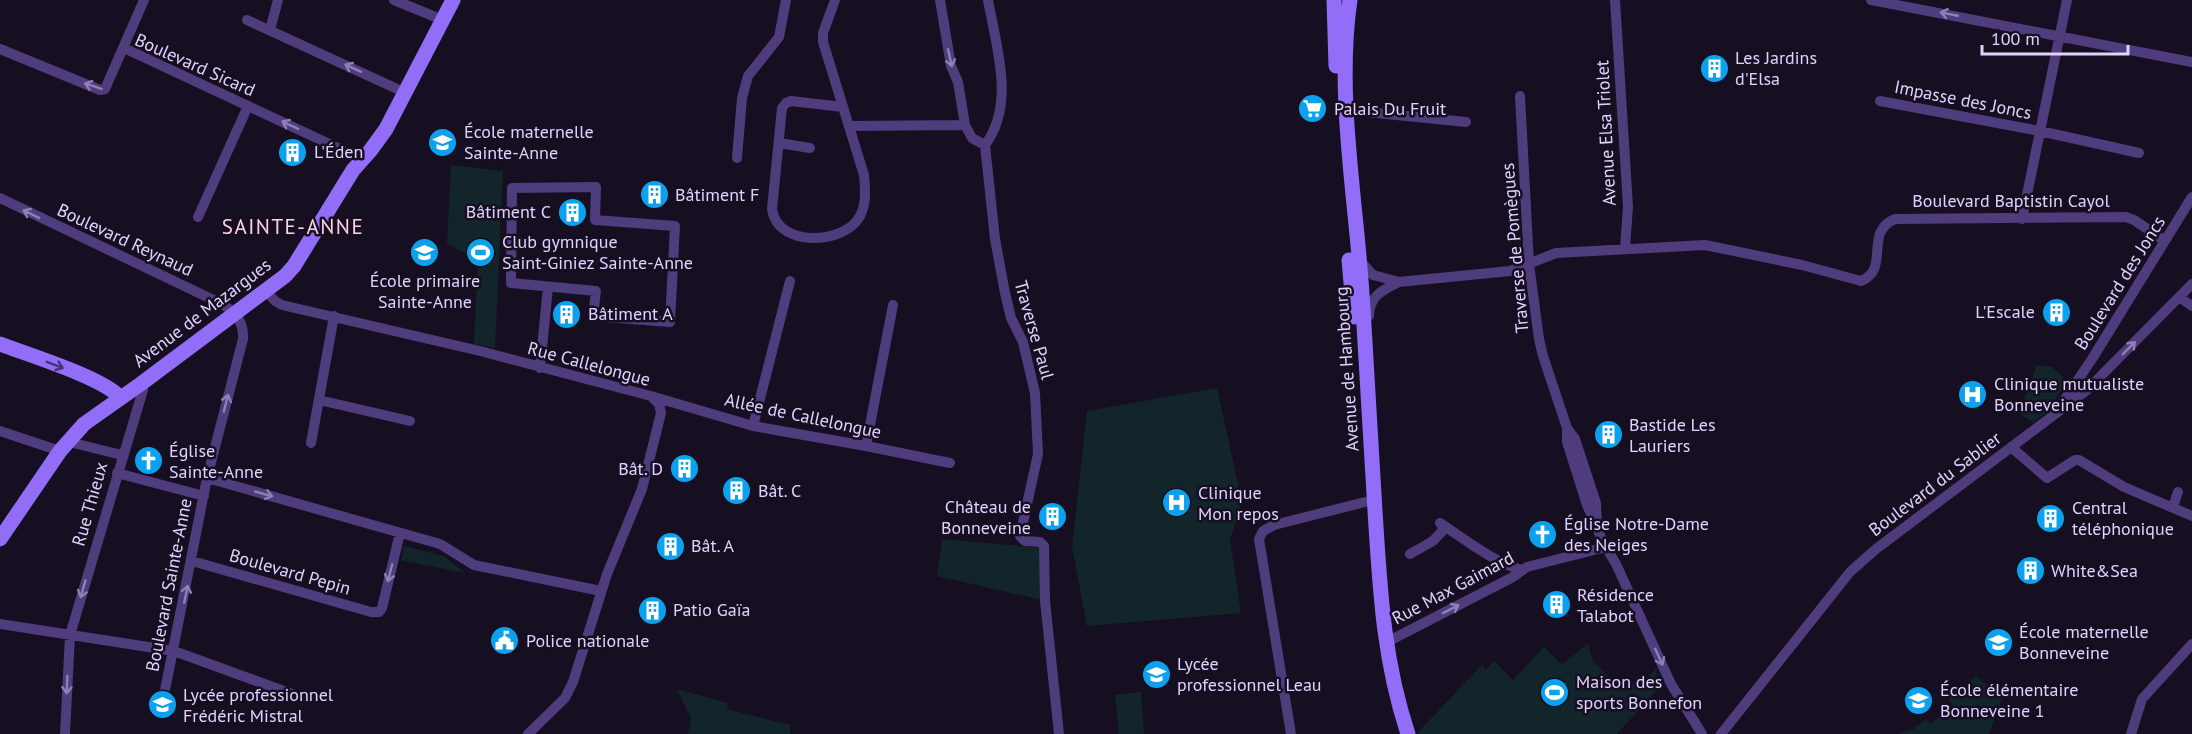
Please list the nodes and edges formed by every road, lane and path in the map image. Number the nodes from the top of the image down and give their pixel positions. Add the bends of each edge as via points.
1 (144, 0) edge
2 (278, 0) edge
3 (394, 0) edge
4 (453, 0) edge
5 (786, 0) edge
6 (835, 0) edge
7 (940, 0) edge
8 (988, 0) edge
9 (1334, 0) edge
10 (1350, 0) edge
11 (1616, 0) edge
12 (1624, 0) edge
13 (1871, 0) edge
14 (2067, 0) edge
15 (1617, 17) junction
16 (247, 20) dead end
17 (443, 20) junction
18 (270, 30) junction
19 (2060, 36) junction
20 (124, 48) junction
21 (0, 50) edge
22 (2192, 62) edge
23 (406, 93) junction
24 (1520, 96) dead end
25 (1880, 101) dead end
26 (248, 106) junction
27 (843, 107) junction
28 (1347, 110) junction
29 (1466, 123) dead end
30 (965, 125) junction
31 (850, 126) junction
32 (2040, 131) junction
33 (779, 143) junction
34 (985, 145) junction
35 (810, 148) dead end
36 (2139, 153) dead end
37 (737, 158) dead end
38 (361, 161) junction
39 (2192, 197) edge
40 (0, 198) edge
41 (198, 217) dead end
42 (2022, 219) junction
43 (2165, 241) junction
44 (1625, 248) junction
45 (1360, 261) junction
46 (1529, 264) junction
47 (790, 281) dead end
48 (1399, 282) junction
49 (2192, 284) edge
50 (548, 287) junction
51 (265, 290) junction
52 (2179, 297) junction
53 (893, 306) dead end
54 (2192, 306) edge
55 (235, 313) junction
56 (334, 316) junction
57 (0, 344) edge
58 (1366, 361) junction
59 (540, 368) junction
60 (142, 383) junction
61 (651, 396) junction
62 (120, 397) junction
63 (319, 400) junction
64 (2054, 415) junction
65 (410, 421) dead end
66 (753, 426) junction
67 (0, 431) edge
68 (311, 443) dead end
69 (64, 445) junction
70 (866, 446) junction
71 (2011, 447) junction
72 (122, 455) junction
73 (950, 463) dead end
74 (117, 472) junction
75 (207, 478) junction
76 (2178, 492) dead end
77 (204, 496) junction
78 (1365, 502) junction
79 (2173, 507) junction
80 (2192, 516) edge
81 (400, 533) junction
82 (0, 539) edge
83 (1606, 548) junction
84 (1410, 554) dead end
85 (192, 561) junction
86 (1523, 570) junction
87 (601, 591) junction
88 (0, 624) edge
89 (70, 635) junction
90 (1385, 643) junction
91 (2192, 644) edge
92 (174, 651) junction
93 (165, 690) dead end
94 (292, 694) dead end
95 (65, 734) edge
96 (528, 734) edge
97 (1059, 734) edge
98 (1291, 734) edge
99 (1397, 734) edge
100 (1408, 734) edge
101 (1702, 734) edge
102 (1721, 734) edge
103 (2131, 734) edge

1 - 20 street
2 - 18 street
3 - 17 street
4 - 17 street, Avenue de Mazargues
5 - 37 street via 779,37 748,76 742,98
6 - 27 street via 823,42
7 -> 30 street
8 - 34 street via 1003,85 997,121
9 - 78 street, Avenue de Hambourg via 1337,110
10 - 28 street, Avenue de Hambourg
11 - 15 street, Avenue Elsa Triolet
12 - 15 street, Avenue Elsa Triolet
19 -> 13 street
14 - 19 street
15 - 44 street, Avenue Elsa Triolet via 1628,207
16 - 18 street
17 - 23 street, Avenue de Mazargues
23 -> 18 street
19 - 22 street
19 - 32 street
20 -> 21 street, Boulevard Sicard via 108,86 100,90
20 - 26 street, Boulevard Sicard
23 - 38 street, Avenue de Mazargues
24 - 46 street, Traverse de Pomègues
25 - 32 street, Impasse des Joncs
38 -> 26 street, Boulevard Sicard
26 - 41 street
27 - 31 street
27 - 33 street via 786,103 782,108
28 - 29 street
28 - 45 street, Avenue de Hambourg
30 - 31 street
30 - 34 street via 972,138
31 - 33 street via 864,175 866,198 854,225 843,232 804,238 779,227 772,209
32 - 36 street, Impasse des Joncs
32 - 42 street
33 - 35 street
34 - 97 street, Traverse Paul via 1005,293 1023,342 1035,393 1038,454 1020,536 1044,546 1045,601
38 - 51 street, Avenue de Mazargues via 294,266
39 - 43 street, Boulevard des Joncs
55 -> 40 street, Boulevard Reynaud
42 - 43 street, Boulevard Baptistin Cayol via 2126,217
42 - 44 street, Boulevard Baptistin Cayol via 1889,221 1880,230 1876,267 1861,281 1705,245
43 - 64 street, Boulevard des Joncs
44 - 46 street, Boulevard Baptistin Cayol via 1556,253
45 - 48 street, Boulevard Baptistin Cayol via 1373,275
45 - 58 street, Avenue de Hambourg
46 - 48 street, Boulevard Baptistin Cayol via 1510,271
46 - 83 street, Traverse de Pomègues via 1543,356 1567,428 1575,439 1596,503 1597,529
47 - 66 street
48 - 58 street, Boulevard Baptistin Cayol via 1381,290 1370,303 1371,339
49 - 52 street, Boulevard du Sablier
50 - 50 street via 596,291 593,316 670,322 675,226 595,220 596,187 512,188 511,283
50 - 59 street
51 - 55 street, Avenue de Mazargues
51 - 56 street, Rue Callelongue via 274,301
52 - 54 street
64 -> 52 street, Boulevard du Sablier via 2087,390
53 - 70 street
55 - 60 street, Avenue de Mazargues
75 -> 55 street, Boulevard Sainte-Anne via 243,339 242,323
56 - 59 street, Rue Callelongue
56 - 63 street
57 -> 62 street via 70,371
58 - 90 street, Avenue de Hambourg
59 - 61 street, Rue Callelongue
60 - 62 street, Avenue de Mazargues
60 - 72 street, Rue Thieux
61 - 66 street, Allée de Callelongue
61 - 87 street, Rue Callelongue via 661,413 642,489
62 - 69 street, Avenue de Mazargues
63 - 65 street
63 - 68 street
64 - 71 street, Boulevard du Sablier
66 - 70 street, Allée de Callelongue
67 - 69 street
69 - 72 street via 77,444
69 - 82 street, Avenue de Mazargues
70 - 73 street, Allée de Callelongue
71 - 79 street via 2047,478 2079,460 2124,487
71 - 102 street, Boulevard du Sablier via 1850,572
72 - 74 street, Rue Thieux
74 - 77 street
74 -> 89 street, Rue Thieux
75 - 77 street, Boulevard Sainte-Anne
75 -> 81 street
76 - 79 street
77 - 85 street, Boulevard Sainte-Anne
78 - 98 street via 1274,525 1263,531 1259,539
78 - 99 street, Avenue de Hambourg via 1375,633
79 - 80 street
81 -> 85 street, Boulevard Pepin via 379,612
81 - 87 street via 447,547 474,565
83 - 86 street, Rue Max Gaimard
83 -> 101 street, Traverse de Pomègues via 1671,684
84 - 86 street via 1433,541 1443,525 1498,560
92 -> 85 street, Boulevard Sainte-Anne
90 -> 86 street, Rue Max Gaimard
87 - 96 street, Rue Callelongue via 578,669 565,698
88 - 89 street
89 - 92 street
89 -> 95 street, Rue Thieux
90 - 100 street, Avenue de Hambourg
91 - 103 street via 2142,699
92 - 93 street, Boulevard Sainte-Anne
92 - 94 street

